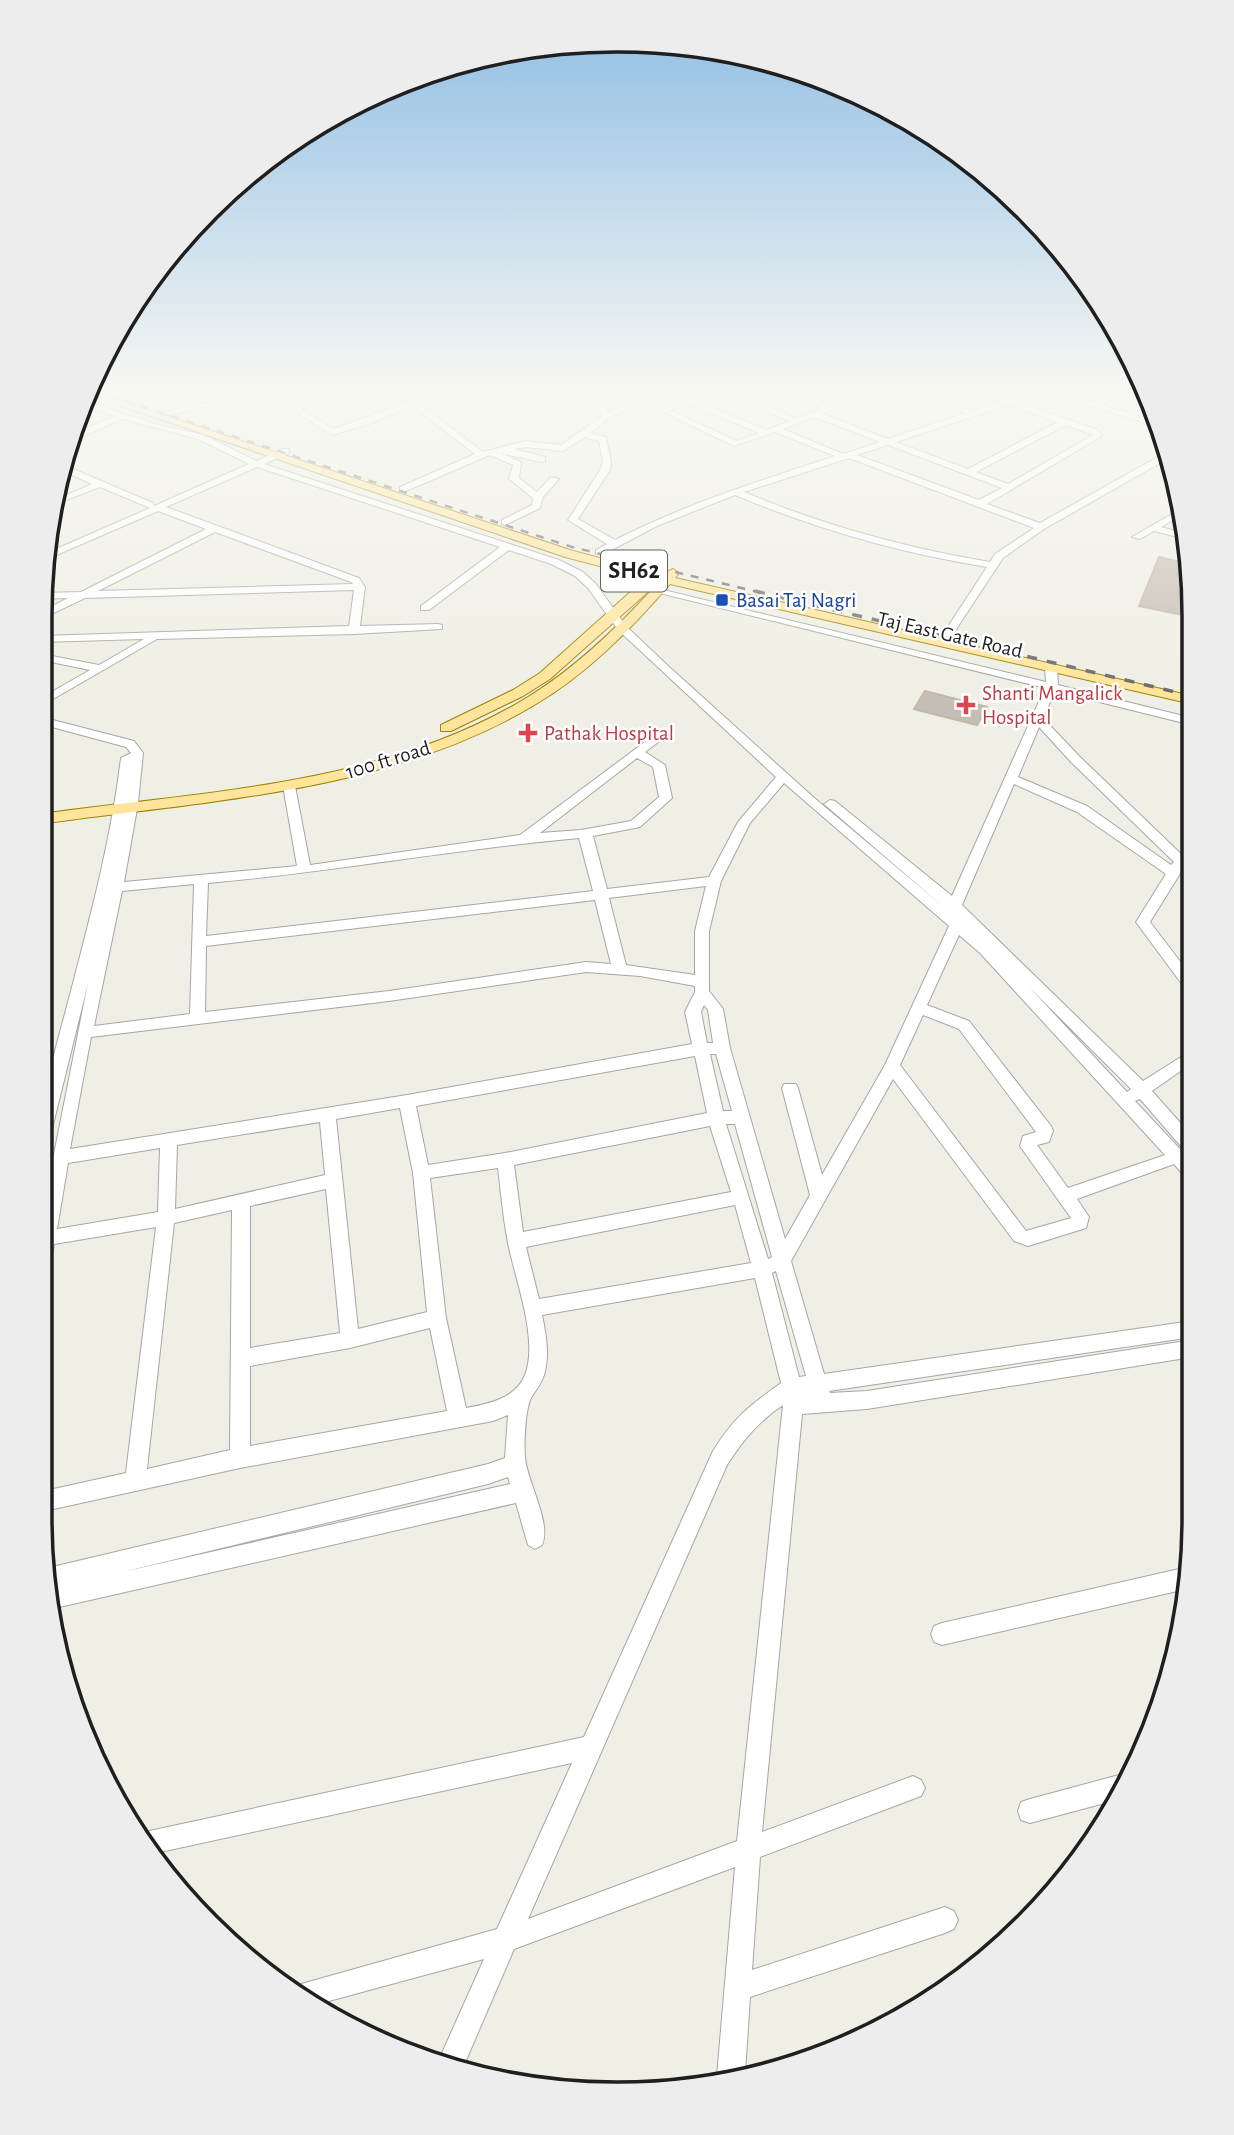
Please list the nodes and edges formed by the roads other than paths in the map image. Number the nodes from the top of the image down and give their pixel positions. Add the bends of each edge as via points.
1 (84, 491) edge
2 (116, 491) edge
3 (190, 491) edge
4 (337, 491) edge
5 (383, 491) edge
6 (408, 491) edge
7 (530, 491) edge
8 (544, 491) edge
9 (590, 491) edge
10 (739, 491) edge
11 (943, 491) edge
12 (1002, 491) edge
13 (1110, 491) edge
14 (735, 492) junction
15 (538, 497) junction
16 (65, 499) edge
17 (980, 504) junction
18 (155, 506) junction
19 (1173, 517) edge
20 (505, 522) junction
21 (480, 526) junction
22 (1041, 527) junction
23 (1153, 528) junction
24 (213, 529) junction
25 (1175, 534) edge
26 (1137, 537) dead end
27 (614, 544) junction
28 (57, 547) edge
29 (507, 547) junction
30 (56, 552) edge
31 (600, 552) junction
32 (555, 562) junction
33 (992, 565) junction
34 (665, 577) junction
35 (360, 587) junction
36 (83, 595) junction
37 (53, 596) edge
38 (425, 608) dead end
39 (52, 610) edge
40 (613, 613) junction
41 (438, 627) dead end
42 (622, 628) junction
43 (354, 631) junction
44 (948, 634) junction
45 (155, 638) junction
46 (52, 639) edge
47 (52, 659) edge
48 (98, 668) junction
49 (1051, 668) junction
50 (1052, 685) junction
51 (1182, 691) edge
52 (52, 696) edge
53 (1182, 698) edge
54 (1182, 718) edge
55 (1038, 719) junction
56 (52, 723) edge
57 (52, 732) edge
58 (661, 734) dead end
59 (637, 753) junction
60 (784, 775) junction
61 (1013, 779) junction
62 (289, 786) junction
63 (127, 799) junction
64 (52, 805) edge
65 (52, 816) edge
66 (581, 834) junction
67 (524, 839) junction
68 (1182, 862) edge
69 (304, 870) junction
70 (201, 879) junction
71 (714, 881) junction
72 (111, 887) junction
73 (603, 894) junction
74 (956, 915) junction
75 (199, 942) junction
76 (619, 968) junction
77 (1182, 974) edge
78 (702, 987) junction
79 (921, 1007) junction
80 (197, 1018) junction
81 (87, 1032) junction
82 (723, 1048) junction
83 (699, 1049) junction
84 (1182, 1063) edge
85 (892, 1066) junction
86 (790, 1088) dead end
87 (1142, 1090) junction
88 (1126, 1099) junction
89 (52, 1101) edge
90 (407, 1101) junction
91 (327, 1114) junction
92 (742, 1117) junction
93 (716, 1118) junction
94 (1182, 1136) edge
95 (169, 1140) junction
96 (61, 1157) junction
97 (505, 1160) junction
98 (1167, 1161) dead end
99 (1182, 1162) edge
100 (421, 1173) junction
101 (334, 1180) junction
102 (818, 1194) junction
103 (1065, 1196) junction
104 (742, 1197) junction
105 (52, 1198) edge
106 (241, 1202) junction
107 (166, 1218) junction
108 (52, 1237) edge
109 (516, 1241) junction
110 (782, 1261) junction
111 (762, 1269) junction
112 (531, 1309) junction
113 (438, 1318) junction
114 (1182, 1331) edge
115 (350, 1340) junction
116 (1182, 1351) edge
117 (239, 1359) junction
118 (820, 1393) junction
119 (521, 1395) junction
120 (793, 1396) junction
121 (458, 1417) junction
122 (240, 1458) junction
123 (516, 1464) junction
124 (135, 1482) junction
125 (524, 1491) junction
126 (52, 1499) edge
127 (535, 1538) dead end
128 (56, 1577) edge
129 (1178, 1580) edge
130 (58, 1597) edge
131 (942, 1634) dead end
132 (590, 1747) junction
133 (913, 1788) dead end
134 (1112, 1789) edge
135 (1030, 1811) dead end
136 (154, 1841) edge
137 (748, 1852) junction
138 (945, 1920) dead end
139 (505, 1940) junction
140 (740, 1987) junction
141 (312, 1993) edge
142 (453, 2058) edge
143 (732, 2071) edge

1 - 16 street
2 - 18 street
3 - 18 street
4 - 29 street
5 - 21 main road, SH62
6 - 20 main road, Taj East Gate Road / SH62
7 - 15 street
8 - 15 street
9 - 27 street via 573,520
10 - 14 street
11 - 17 street
12 - 17 street
13 - 22 street
14 - 27 street
14 - 33 street via 827,529
15 - 20 street via 537,506
17 - 22 street
18 - 24 street
18 - 28 street
18 - 30 street
19 - 23 street
20 - 31 main road, Taj East Gate Road / SH62
21 - 32 street via 554,557
21 - 34 main road, SH62
22 - 33 street
23 - 25 street
23 - 26 street
24 - 35 street via 355,580
24 - 36 street
27 - 31 street
29 - 32 street
29 - 38 street
31 - 34 main road, Taj East Gate Road / SH62
32 - 40 street via 579,574
33 - 44 street
34 - 40 main road, 100 ft road
34 - 42 main road, 100 ft road
34 - 44 main road, Taj East Gate Road / SH62
34 - 49 main road, SH62
34 - 50 street
35 - 36 street
35 - 43 street
36 - 37 street
36 - 39 street
40 - 42 street
40 - 63 main road, 100 ft road via 545,676 420,740 270,777
41 - 43 street
42 - 60 street
42 - 62 main road, 100 ft road via 534,701 482,727 363,769
43 - 45 street
44 - 51 main road, Taj East Gate Road / SH62
45 - 46 street
45 - 48 street
47 - 48 street
48 - 52 street
49 - 50 street
49 - 53 main road, SH62
50 - 54 street
50 - 55 street
55 - 61 street
55 - 68 street
56 - 63 street via 135,747
57 - 63 street via 127,754
58 - 59 street
59 - 66 street via 659,765 666,799 635,824
59 - 67 street
60 - 71 street via 744,822
60 - 74 street via 808,800
61 - 68 street
61 - 74 street
62 - 63 main road, 100 ft road
62 - 69 street
63 - 64 main road, 100 ft road
63 - 65 main road, 100 ft road
63 - 72 street
66 - 67 street
66 - 73 street via 587,837
67 - 69 street
68 - 77 street via 1143,922
69 - 70 street
70 - 72 street
70 - 75 street
71 - 73 street
71 - 78 street via 702,932
72 - 81 street
72 - 89 street
73 - 75 street
73 - 76 street
74 - 79 street
74 - 87 street
74 - 88 street
75 - 80 street
76 - 78 street
76 - 80 street via 586,967
78 - 82 street via 715,1009
78 - 83 street via 693,1012
79 - 85 street
79 - 103 street via 964,1025 1045,1131 1043,1137 1028,1144
80 - 81 street
81 - 96 street
82 - 83 street
82 - 92 street
83 - 90 street
83 - 93 street
84 - 87 street
85 - 102 street
85 - 103 street via 1020,1236 1028,1239 1080,1223
86 - 102 street
87 - 88 street
87 - 94 street
88 - 99 street
90 - 91 street
90 - 100 street
91 - 95 street
91 - 101 street
92 - 93 street
92 - 110 street
93 - 97 street
93 - 104 street
95 - 96 street
95 - 107 street
96 - 105 street
97 - 100 street
97 - 109 street
98 - 103 street
100 - 113 street
101 - 106 street
101 - 115 street
102 - 110 street
104 - 109 street
104 - 111 street
106 - 107 street
106 - 117 street
107 - 108 street
107 - 124 street
109 - 112 street
110 - 111 street
110 - 118 street
111 - 112 street
111 - 120 street
112 - 119 street via 537,1363 530,1386
113 - 115 street
113 - 121 street
114 - 118 street
115 - 117 street
116 - 118 street via 867,1400
117 - 122 street
118 - 120 street
119 - 121 street via 500,1410
119 - 123 street
120 - 132 street via 750,1417 720,1458
120 - 137 street
121 - 122 street
122 - 124 street
123 - 125 street
123 - 128 street
124 - 126 street
125 - 127 street
125 - 130 street
129 - 131 street
132 - 136 street
132 - 139 street
133 - 137 street
134 - 135 street
137 - 139 street
137 - 140 street
138 - 140 street
139 - 141 street
139 - 142 street
140 - 143 street

